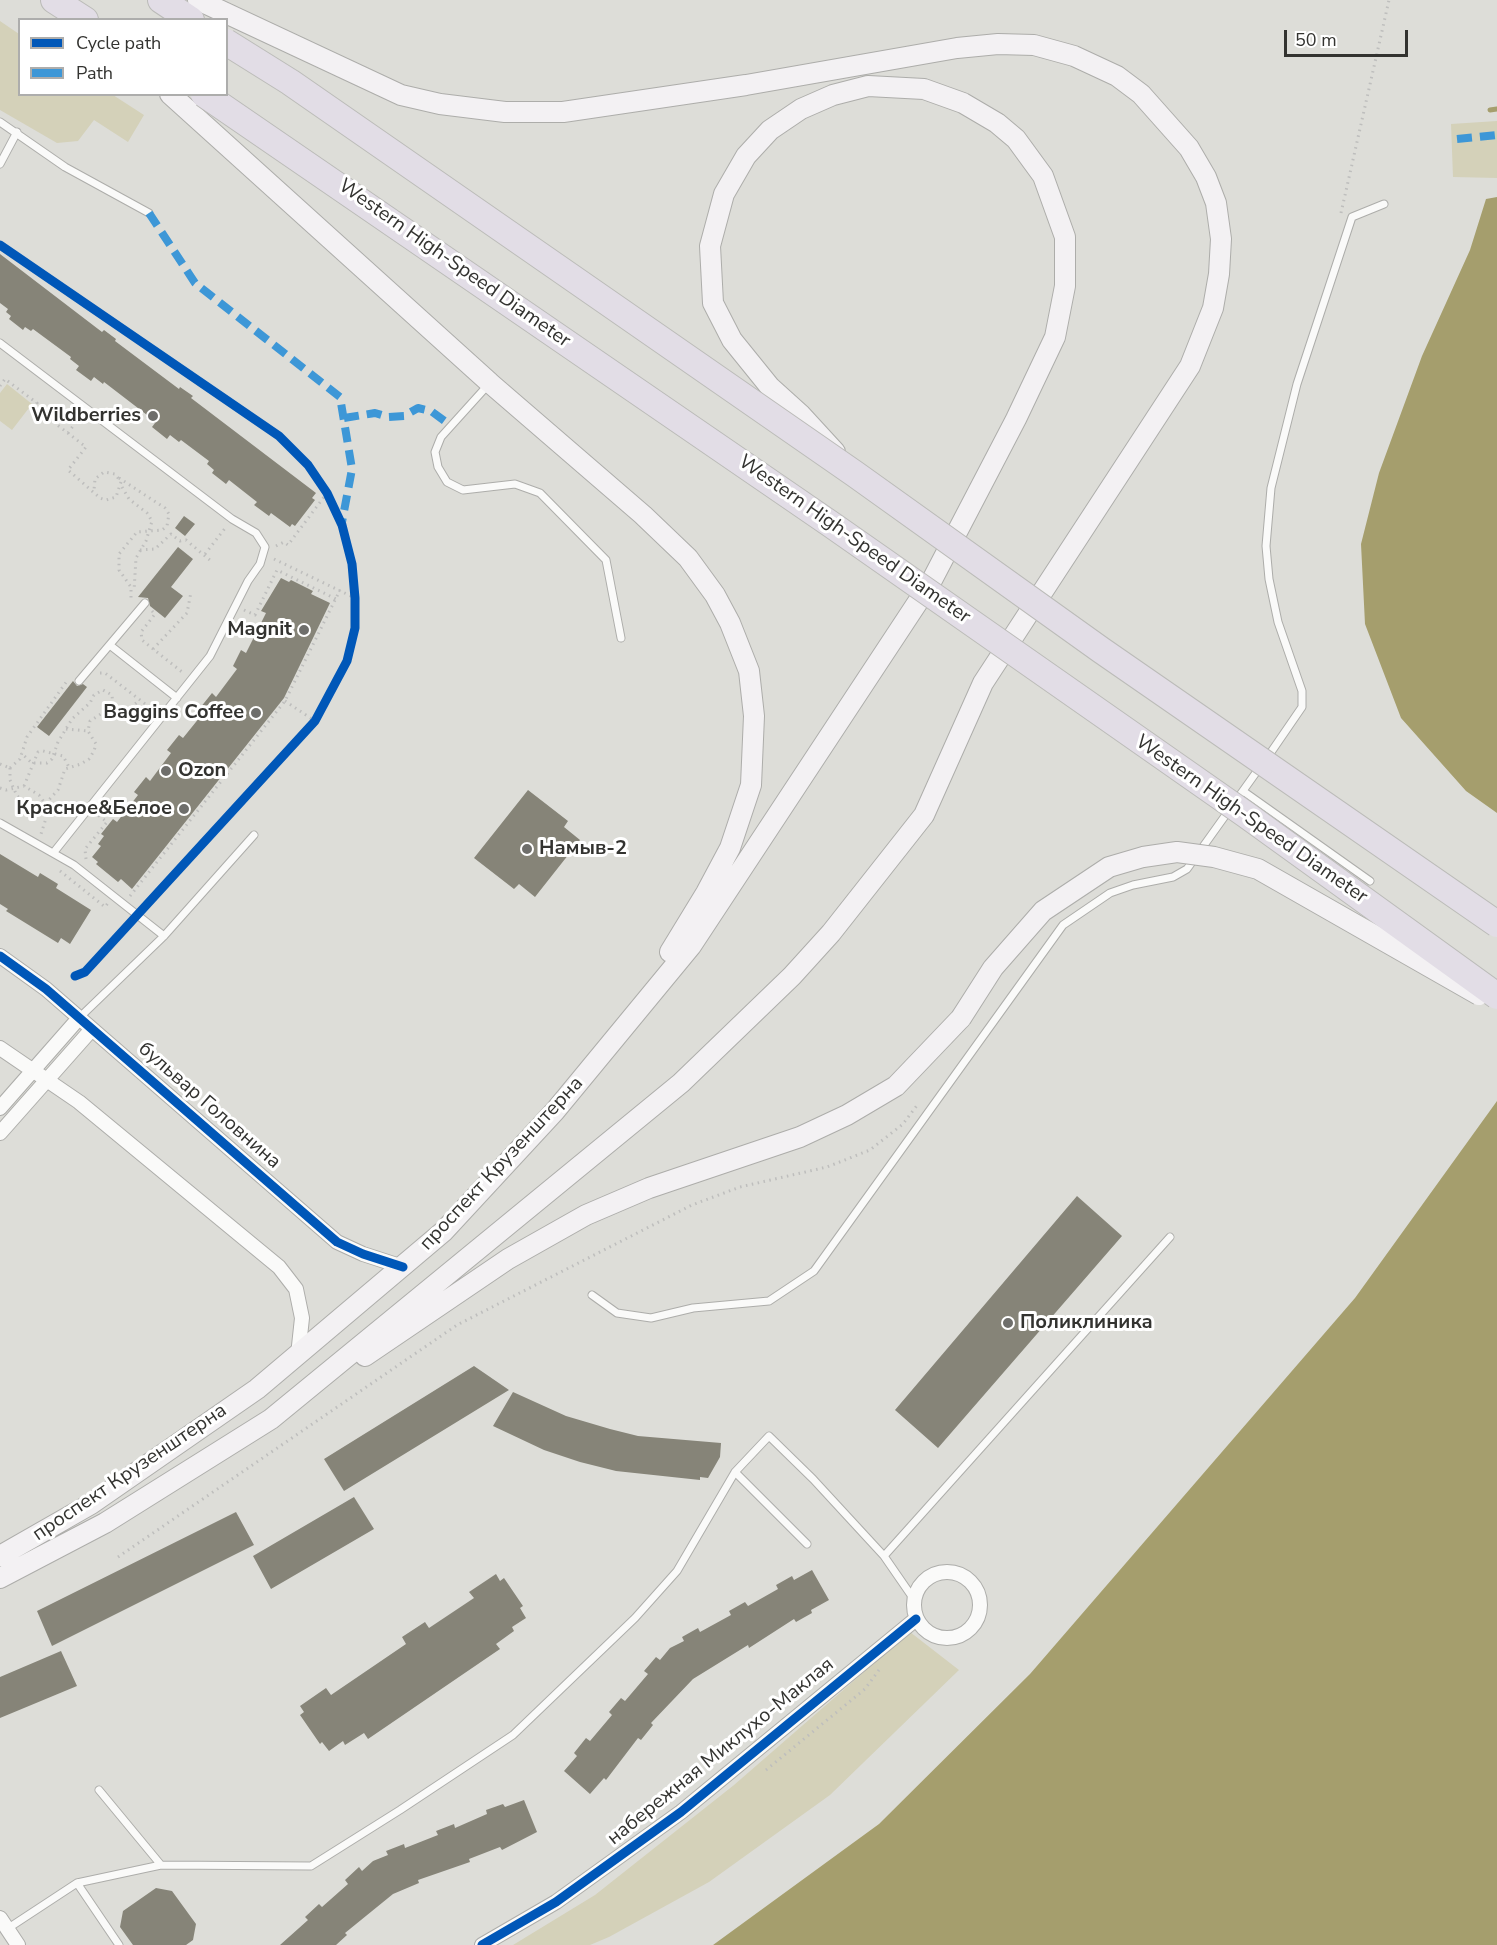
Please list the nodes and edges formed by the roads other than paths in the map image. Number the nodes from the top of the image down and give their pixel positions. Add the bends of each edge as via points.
1 (46, 0) edge
2 (54, 0) edge
3 (161, 0) edge
4 (198, 0) edge
5 (69, 18) edge
6 (82, 18) edge
7 (188, 18) edge
8 (228, 43) edge
9 (172, 96) edge
10 (207, 96) edge
11 (0, 122) edge
12 (16, 132) junction
13 (0, 164) edge
14 (1383, 204) dead end
15 (149, 213) dead end
16 (0, 343) edge
17 (490, 383) junction
18 (855, 474) junction
19 (144, 604) road end
20 (621, 638) dead end
21 (111, 646) junction
22 (81, 680) road end
23 (177, 698) junction
24 (1243, 791) junction
25 (0, 823) edge
26 (254, 835) dead end
27 (54, 852) junction
28 (1370, 880) dead end
29 (1497, 924) edge
30 (164, 936) junction
31 (0, 956) edge
32 (1497, 996) edge
33 (1497, 1005) edge
34 (79, 1017) junction
35 (92, 1029) junction
36 (0, 1048) edge
37 (34, 1069) junction
38 (48, 1079) junction
39 (0, 1108) edge
40 (555, 1112) junction
41 (0, 1133) edge
42 (1170, 1237) dead end
43 (403, 1267) junction
44 (592, 1295) dead end
45 (298, 1355) junction
46 (271, 1419) junction
47 (735, 1472) junction
48 (807, 1545) dead end
49 (0, 1556) edge
50 (884, 1556) junction
51 (0, 1578) edge
52 (914, 1599) junction
53 (916, 1619) junction
54 (99, 1790) dead end
55 (161, 1865) junction
56 (77, 1883) junction
57 (4, 1923) edge
58 (18, 1945) edge
59 (119, 1945) edge
60 (483, 1945) edge

1 - 5 main road
2 - 6 highway
3 - 7 highway
4 - 46 main road, проспект Крузенштерна via 400,94 440,104 505,112 563,112 909,56 998,44 1034,45 1074,56 1117,76 1141,94 1189,148 1206,177 1216,203 1221,238 1213,308 1190,366 983,683 924,815 831,933 681,1083
8 - 18 highway, bridge via 290,82
9 - 17 main road
10 - 32 highway, Western High-Speed Diameter, bridge via 822,518
11 - 12 lane
12 - 13 lane
12 - 15 lane via 65,167
14 - 24 lane via 1352,217 1282,440 1267,514 1266,546 1278,622 1302,692 1302,707
16 - 23 lane via 232,519 256,533 265,548 210,656
17 - 20 lane via 441,437 435,452 438,467 447,482 463,490 515,484 540,493 606,560
17 - 40 main road via 688,558 730,622 749,671 754,716 751,785 730,848 680,939
18 - 29 highway, bridge
18 - 40 main road, проспект Крузенштерна via 770,387 732,340 713,303 710,246 724,194 746,156 770,130 801,109 868,86 924,89 963,103 997,123 1016,139 1043,176 1065,237 1065,286 1055,337 931,582 691,946
19 - 21 lane
21 - 22 lane
21 - 23 lane
23 - 27 lane
24 - 28 lane
24 - 44 lane via 1187,869 1173,877 1110,894 1063,925 814,1271 769,1301 693,1308 651,1318 617,1313
25 - 27 lane
26 - 30 lane
27 - 30 lane
30 - 34 lane
31 - 34 street, бульвар Головнина
33 - 46 main road, bridge via 1258,869 1177,852 1109,867 1043,911 993,968 961,1018 896,1086 800,1137 649,1188 586,1215 508,1259
34 - 35 street, бульвар Головнина
34 - 37 street
35 - 38 street
35 - 43 street, бульвар Головнина via 337,1242
36 - 37 street
37 - 38 street
37 - 39 street
38 - 41 street
38 - 45 street via 279,1267 296,1289 302,1318
40 - 43 main road, проспект Крузенштерна via 444,1231
42 - 50 lane
43 - 45 main road, проспект Крузенштерна
45 - 49 main road, проспект Крузенштерна via 256,1389 91,1504
46 - 51 main road, проспект Крузенштерна via 105,1523
47 - 48 lane
47 - 50 lane via 768,1436
47 - 55 lane via 677,1571 635,1618 513,1735 311,1866
50 - 52 lane
52 - 53 street
52 - 53 street via 923,1580 942,1571 963,1575 980,1601 970,1629 951,1638 930,1634
53 - 60 street, набережная Миклухо-Маклая via 681,1812 556,1902
54 - 55 lane
55 - 56 lane
56 - 57 lane
56 - 59 lane
57 - 58 street

